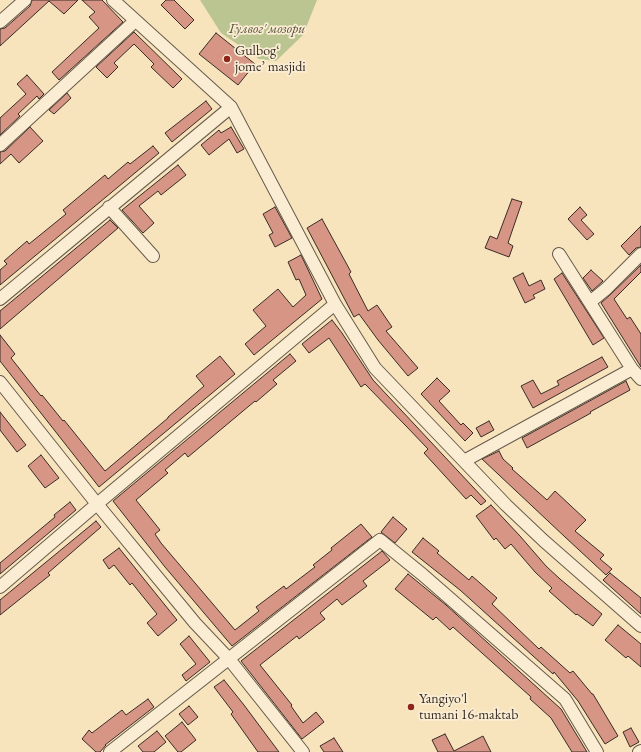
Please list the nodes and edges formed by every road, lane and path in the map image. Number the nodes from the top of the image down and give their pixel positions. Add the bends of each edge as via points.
1 (25, 0) edge
2 (113, 0) edge
3 (135, 21) junction
4 (0, 22) edge
5 (231, 107) junction
6 (0, 145) edge
7 (109, 207) junction
8 (559, 254) dead end
9 (641, 254) edge
10 (153, 256) dead end
11 (0, 299) edge
12 (590, 302) junction
13 (335, 304) junction
14 (632, 369) junction
15 (641, 379) edge
16 (0, 382) edge
17 (464, 461) junction
18 (97, 504) junction
19 (0, 587) edge
20 (641, 626) edge
21 (229, 659) junction
22 (110, 752) edge
23 (303, 752) edge
24 (597, 752) edge

1 - 4 street
2 - 3 street
3 - 5 street
3 - 6 street
5 - 7 street
5 - 13 street
7 - 10 street
7 - 11 street
8 - 12 street
9 - 12 street
12 - 14 street
13 - 17 street via 375,368
13 - 18 street
14 - 15 street
14 - 17 street
16 - 18 street
17 - 20 street via 544,541
18 - 19 street
18 - 21 street via 195,623
21 - 22 street
21 - 23 street
21 - 24 street via 380,540 565,699

